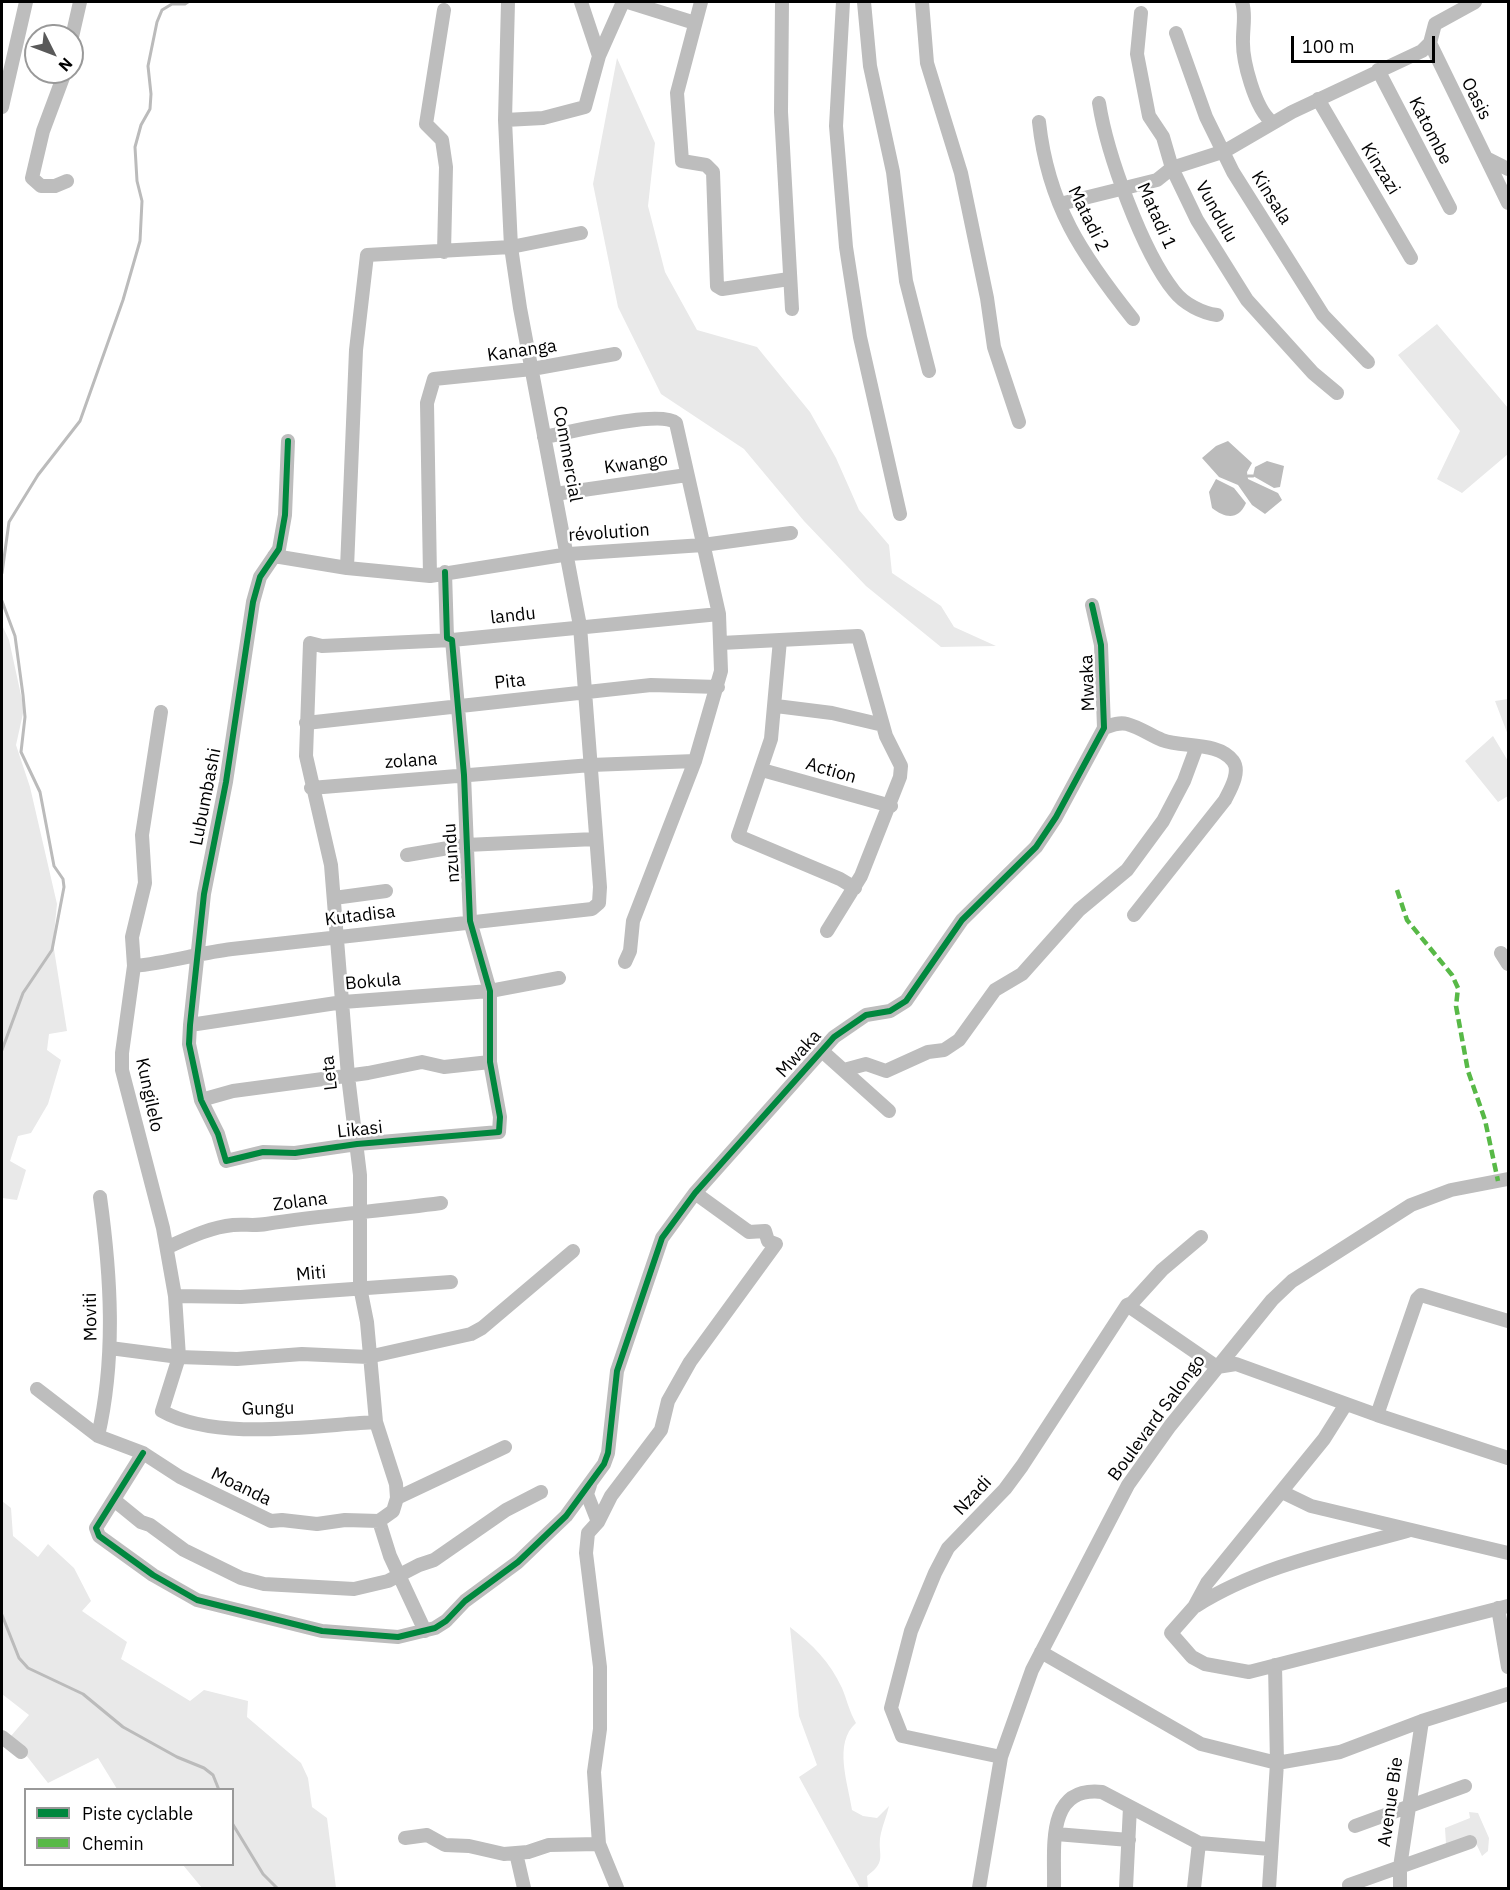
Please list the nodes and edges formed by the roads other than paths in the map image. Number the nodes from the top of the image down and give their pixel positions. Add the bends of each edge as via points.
1 (26, 2) edge
2 (80, 2) edge
3 (508, 2) edge
4 (581, 2) edge
5 (623, 2) edge
6 (628, 2) edge
7 (701, 2) edge
8 (782, 2) edge
9 (843, 2) edge
10 (864, 2) edge
11 (922, 2) edge
12 (1242, 2) edge
13 (1475, 2) edge
14 (444, 10) dead end
15 (1141, 14) dead end
16 (695, 23) junction
17 (75, 24) edge
18 (1176, 33) dead end
19 (1430, 43) junction
20 (599, 56) junction
21 (1378, 70) junction
22 (60, 84) edge
23 (1318, 99) junction
24 (1099, 103) dead end
25 (2, 107) edge
26 (505, 120) junction
27 (1039, 122) dead end
28 (1272, 122) junction
29 (1225, 151) junction
30 (1486, 158) junction
31 (1172, 168) junction
32 (1509, 169) edge
33 (67, 181) dead end
34 (1124, 189) junction
35 (1509, 203) edge
36 (1060, 204) junction
37 (1450, 208) dead end
38 (581, 233) dead end
39 (511, 247) junction
40 (444, 252) junction
41 (1411, 258) dead end
42 (789, 279) junction
43 (792, 309) dead end
44 (1217, 315) dead end
45 (1133, 319) dead end
46 (615, 354) dead end
47 (1368, 362) dead end
48 (532, 369) junction
49 (929, 371) dead end
50 (1337, 393) dead end
51 (1019, 422) dead end
52 (544, 437) junction
53 (288, 441) dead end
54 (687, 475) junction
55 (555, 494) junction
56 (900, 514) dead end
57 (791, 533) dead end
58 (703, 544) junction
59 (568, 554) junction
60 (274, 556) junction
61 (347, 568) junction
62 (445, 572) junction
63 (430, 576) junction
64 (1092, 605) dead end
65 (719, 614) junction
66 (580, 626) junction
67 (452, 640) junction
68 (780, 640) junction
69 (309, 643) joint
70 (721, 643) junction
71 (718, 687) junction
72 (585, 691) junction
73 (458, 704) junction
74 (776, 706) junction
75 (161, 712) dead end
76 (306, 723) junction
77 (883, 725) junction
78 (1104, 728) junction
79 (1197, 746) junction
80 (695, 761) junction
81 (591, 765) junction
82 (762, 770) junction
83 (464, 775) junction
84 (311, 788) junction
85 (891, 806) junction
86 (596, 839) junction
87 (466, 845) junction
88 (407, 855) dead end
89 (855, 888) junction
90 (386, 891) dead end
91 (334, 898) junction
92 (592, 909) joint
93 (1134, 915) dead end
94 (470, 921) junction
95 (827, 931) dead end
96 (337, 937) junction
97 (198, 954) junction
98 (625, 962) dead end
99 (134, 966) junction
100 (559, 978) dead end
101 (490, 991) junction
102 (343, 1002) junction
103 (190, 1025) junction
104 (822, 1051) junction
105 (490, 1062) junction
106 (844, 1070) junction
107 (348, 1076) junction
108 (201, 1100) junction
109 (889, 1111) dead end
110 (499, 1132) joint
111 (357, 1144) junction
112 (226, 1161) joint
113 (1509, 1179) edge
114 (695, 1193) junction
115 (100, 1197) dead end
116 (441, 1203) dead end
117 (358, 1214) junction
118 (1201, 1237) dead end
119 (168, 1247) junction
120 (573, 1251) dead end
121 (451, 1282) dead end
122 (360, 1287) junction
123 (175, 1296) junction
124 (1127, 1305) junction
125 (1505, 1317) edge
126 (110, 1348) junction
127 (179, 1357) junction
128 (368, 1357) junction
129 (1216, 1367) junction
130 (37, 1389) dead end
131 (1346, 1404) junction
132 (162, 1411) joint
133 (1377, 1415) junction
134 (376, 1422) junction
135 (98, 1436) junction
136 (505, 1448) dead end
137 (142, 1454) junction
138 (1509, 1458) edge
139 (596, 1472) junction
140 (541, 1492) dead end
141 (1282, 1492) junction
142 (397, 1498) junction
143 (114, 1500) junction
144 (572, 1508) junction
145 (379, 1521) junction
146 (598, 1522) junction
147 (1407, 1531) junction
148 (1509, 1553) edge
149 (400, 1573) junction
150 (1194, 1607) junction
151 (1504, 1607) edge
152 (425, 1631) junction
153 (1041, 1652) junction
154 (1275, 1665) junction
155 (1509, 1667) edge
156 (1509, 1694) edge
157 (1422, 1721) junction
158 (2, 1737) edge
159 (21, 1752) dead end
160 (1001, 1757) junction
161 (1277, 1762) junction
162 (1465, 1786) dead end
163 (1409, 1805) junction
164 (1130, 1806) junction
165 (1355, 1826) dead end
166 (1056, 1834) junction
167 (405, 1838) dead end
168 (1129, 1840) junction
169 (1470, 1842) dead end
170 (599, 1844) junction
171 (1199, 1844) junction
172 (1270, 1849) junction
173 (516, 1853) junction
174 (1400, 1867) junction
175 (1349, 1885) dead end
176 (524, 1888) edge
177 (617, 1888) edge
178 (978, 1888) edge
179 (1054, 1888) edge
180 (1126, 1888) edge
181 (1194, 1888) edge
182 (1269, 1888) edge
183 (1400, 1888) edge

1 - 25 street
2 - 17 street
3 - 26 street, Commercial
4 - 20 street
5 - 20 street
6 - 16 street
7 - 16 street
8 - 42 street via 782,123
9 - 56 street via 836,126 846,247 860,337
10 - 49 street via 870,66 893,172 906,281
11 - 51 street via 927,63 961,173 994,347
12 - 28 street via 1242,42 1253,92 1261,112
13 - 19 street via 1435,24
14 - 40 street via 426,124 442,140 446,167
15 - 31 street, Vundulu via 1137,54 1142,86 1149,116 1163,137
16 - 42 street via 677,93 682,161 706,165 713,172 718,288
18 - 29 street, Kinsala via 1206,117
19 - 21 street via 1422,51
19 - 30 street, Oasis
20 - 26 street via 585,107 543,118
21 - 23 street
21 - 37 street, Katombe
22 - 33 street via 32,178 41,186
23 - 28 street
23 - 41 street, Kinzazi
24 - 34 street, Matadi 1
26 - 39 street, Commercial
27 - 36 street, Matadi 2 via 1043,159
28 - 29 street
29 - 31 street
29 - 47 street, Kinsala via 1233,172 1323,315
30 - 32 street
30 - 35 street, Oasis
31 - 34 street via 1156,180
31 - 50 street, Vundulu via 1197,220 1243,295 1313,373
34 - 36 street
34 - 44 street, Matadi 1 via 1149,250 1175,292 1203,313
36 - 45 street, Matadi 2 via 1094,270
38 - 39 street
39 - 40 street
39 - 48 street, Commercial
40 - 61 street via 367,255 356,350
42 - 43 street
46 - 48 street, Kananga
48 - 52 street, Commercial
48 - 63 street, Kananga via 434,379 428,403
52 - 54 street via 665,417 677,427
52 - 55 street, Commercial
53 - 60 street, Lubumbashi via 285,515 279,549
54 - 55 street, Kwango
54 - 58 street
55 - 59 street, Commercial
57 - 58 street, révolution
58 - 59 street, révolution
58 - 65 street
59 - 62 street, révolution
59 - 66 street, Commercial
60 - 61 street
60 - 97 street, Lubumbashi via 260,577 253,602 226,782 204,894
61 - 63 street
62 - 63 street, révolution
62 - 67 street, nzundu via 447,638
64 - 78 street, Mwaka via 1101,645
65 - 66 street, landu
65 - 70 street
66 - 67 street, landu
66 - 72 street, Commercial
67 - 69 street, landu via 322,646
67 - 73 street, nzundu
68 - 70 street
68 - 74 street
68 - 77 street via 858,636
69 - 76 street, Leta
70 - 71 street
71 - 72 street, Pita via 670,684
71 - 80 street
72 - 73 street, Pita
72 - 81 street, Commercial
73 - 76 street, Pita
73 - 83 street, nzundu
74 - 77 street
74 - 82 street
75 - 99 street, Kungilelo via 142,835 145,883 132,938
76 - 84 street, Leta
77 - 85 street via 901,766
78 - 79 street via 1128,724 1163,740
78 - 104 street, Mwaka via 1036,847 962,920 906,1001 890,1011 866,1015 834,1036
79 - 93 street via 1222,752 1234,762 1232,787
79 - 106 street via 1163,821 1127,870 1078,910 1022,974 995,990 959,1041 886,1071 866,1064
80 - 81 street, zolana
80 - 98 street via 633,921
81 - 83 street, zolana
81 - 86 street, Commercial
82 - 85 street, Action
82 - 89 street via 738,836
83 - 84 street, zolana
83 - 87 street, nzundu
84 - 91 street, Leta via 324,828
85 - 89 street
86 - 87 street
86 - 92 street, Commercial via 600,887 599,903
87 - 88 street
87 - 94 street, nzundu
89 - 95 street
90 - 91 street
91 - 96 street, Leta
92 - 94 street, Kutadisa
94 - 96 street, Kutadisa
94 - 101 street, nzundu
96 - 97 street, Kutadisa
96 - 102 street, Leta
97 - 99 street, Kutadisa
97 - 103 street, Lubumbashi
99 - 119 street, Kungilelo via 122,1070
100 - 101 street, Bokula
101 - 102 street, Bokula
101 - 105 street, nzundu
102 - 103 street, Bokula
102 - 107 street, Leta
103 - 108 street, Lubumbashi via 189,1044
104 - 106 street
104 - 114 street, Mwaka
105 - 107 street via 444,1067 422,1062
105 - 110 street, nzundu
106 - 109 street
107 - 108 street via 233,1091
107 - 111 street, Leta
108 - 112 street, Lubumbashi
110 - 111 street, Likasi
111 - 112 street, Likasi via 295,1154 263,1152
111 - 117 street, Leta
113 - 129 street, Boulevard Salongo via 1431,1196 1362,1234 1282,1288
114 - 139 street, Mwaka via 662,1238 650,1270 617,1371 608,1453
114 - 146 street via 749,1232 765,1231 768,1241 776,1244 690,1362 668,1401 661,1430 611,1496
115 - 126 street, Moviti via 107,1256
116 - 117 street, Zolana
117 - 119 street, Zolana via 296,1218 264,1225 234,1224
117 - 122 street, Leta
118 - 124 street
119 - 123 street, Kungilelo
120 - 128 street via 471,1334
121 - 122 street, Miti
122 - 123 street, Miti via 241,1297
122 - 128 street, Leta
123 - 127 street, Kungilelo
124 - 129 street
124 - 160 street, Nzadi via 1014,1477 948,1548 911,1631 891,1708 902,1736
125 - 133 street via 1421,1295
126 - 127 street
126 - 135 street, Moviti
127 - 128 street
127 - 132 street, Kungilelo
128 - 134 street, Leta
129 - 131 street via 1236,1364
129 - 153 street, Boulevard Salongo via 1128,1485
130 - 135 street, Moanda
131 - 133 street
131 - 141 street via 1324,1440
132 - 134 street, Gungu via 225,1428
133 - 138 street
134 - 142 street, Leta
135 - 137 street, Moanda
136 - 142 street
137 - 143 street
137 - 145 street, Moanda via 180,1478 271,1521
139 - 144 street
139 - 146 street via 587,1494
140 - 149 street via 506,1510 434,1560
141 - 147 street via 1311,1506
141 - 150 street via 1207,1583
142 - 145 street via 393,1511
143 - 149 street via 200,1560 264,1584 354,1590 388,1581
143 - 152 street via 96,1528 99,1536 144,1569 197,1600 322,1631 386,1638
144 - 146 street
144 - 152 street via 518,1563 465,1600 446,1621
145 - 149 street
146 - 170 street via 588,1533 586,1553 600,1667 600,1729 594,1772
147 - 148 street
147 - 150 street via 1258,1574 1224,1588
149 - 152 street
150 - 154 street via 1171,1633 1192,1657 1215,1667 1249,1672
151 - 154 street
151 - 155 street
153 - 160 street, Boulevard Salongo
153 - 161 street via 1201,1744
154 - 161 street
156 - 157 street
157 - 161 street via 1340,1752
157 - 163 street, Avenue Bie
158 - 159 street
160 - 178 street, Boulevard Salongo
161 - 172 street
162 - 163 street
163 - 165 street
163 - 174 street, Avenue Bie
164 - 166 street via 1102,1792 1075,1794 1060,1812
164 - 168 street
164 - 171 street
166 - 168 street
166 - 179 street
167 - 173 street via 427,1835 445,1845
168 - 180 street
169 - 174 street
170 - 173 street via 549,1845
170 - 177 street
171 - 172 street
171 - 181 street
172 - 182 street
173 - 176 street
174 - 175 street
174 - 183 street, Avenue Bie

